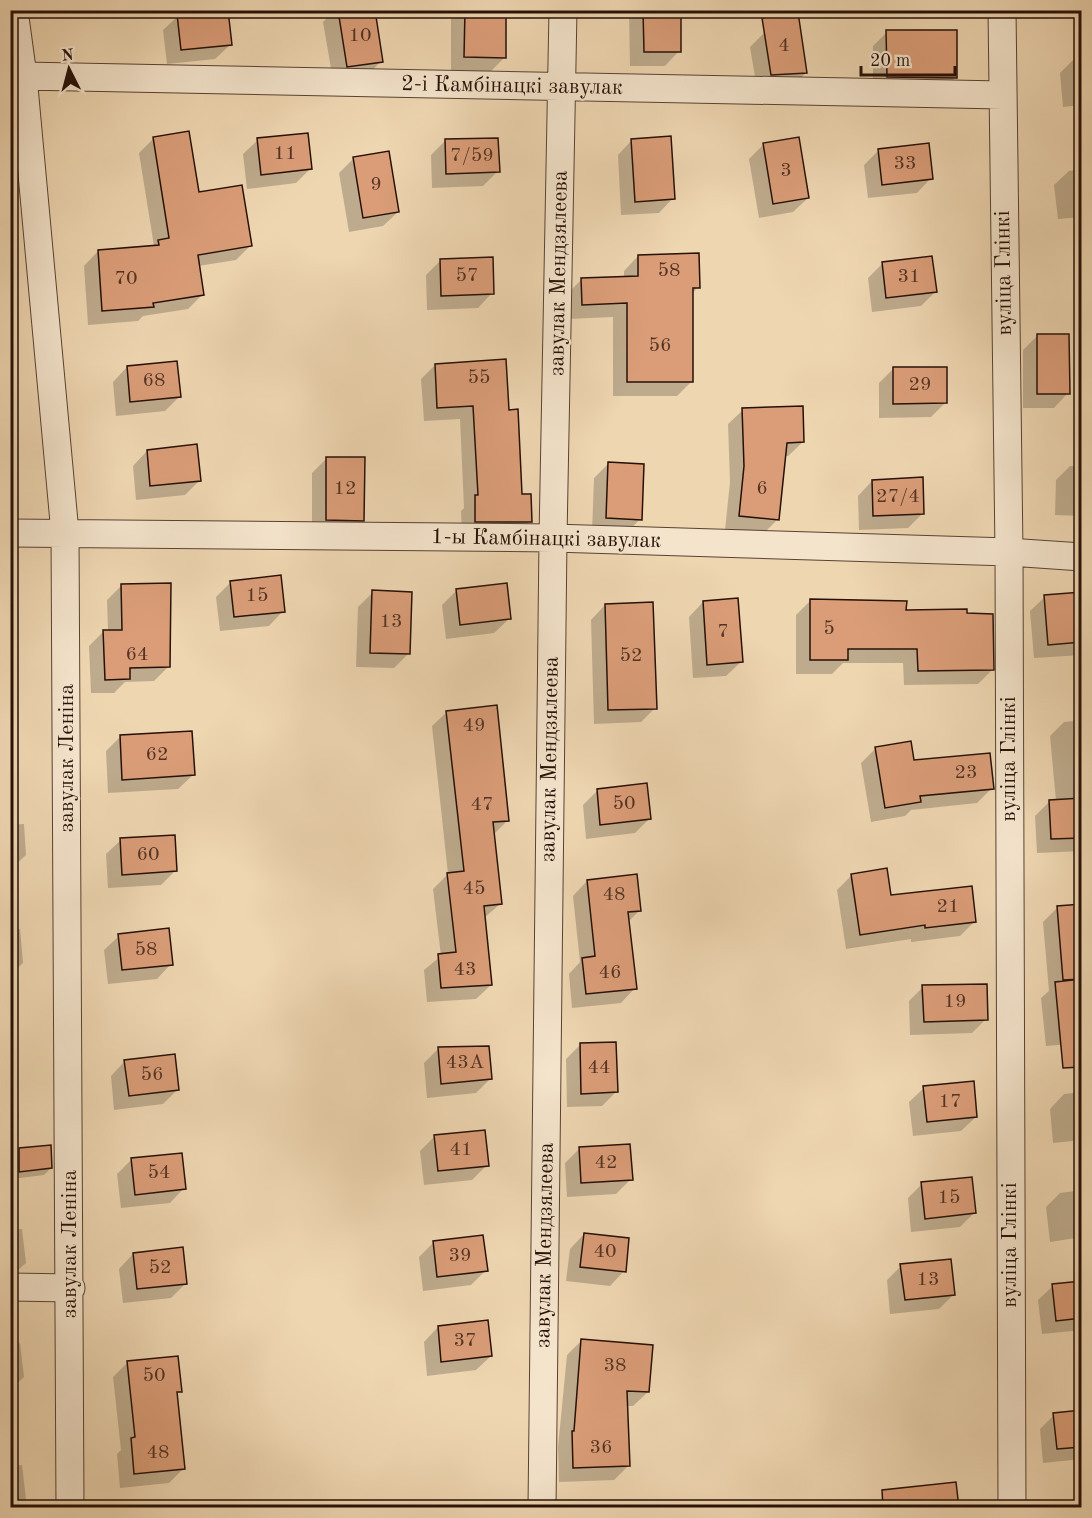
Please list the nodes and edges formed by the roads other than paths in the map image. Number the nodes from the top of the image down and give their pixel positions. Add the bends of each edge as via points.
1 (14, 10) edge
2 (563, 10) edge
3 (1002, 10) edge
4 (22, 76) junction
5 (563, 87) junction
6 (1002, 95) junction
7 (10, 533) edge
8 (65, 533) junction
9 (553, 537) junction
10 (1009, 552) junction
11 (1082, 557) edge
12 (10, 1287) edge
13 (71, 1288) junction
14 (70, 1508) edge
15 (542, 1508) edge
16 (1012, 1508) edge

1 - 4 street, завулак Леніна
2 - 5 street, завулак Мендзялеева
3 - 6 street, вуліца Глінкі
4 - 5 street, 2-і Камбінацкі завулак
4 - 8 street, завулак Леніна
5 - 6 street, 2-і Камбінацкі завулак
5 - 9 street, завулак Мендзялеева
6 - 10 street, вуліца Глінкі
7 - 8 street, 1-ы Камбінацкі завулак
8 - 9 street, 1-ы Камбінацкі завулак
8 - 13 street, завулак Леніна
9 - 10 street, 1-ы Камбінацкі завулак
9 - 15 street, завулак Мендзялеева
10 - 11 street, 1-ы Камбінацкі завулак
10 - 16 street, вуліца Глінкі
12 - 13 street
13 - 14 street, завулак Леніна

